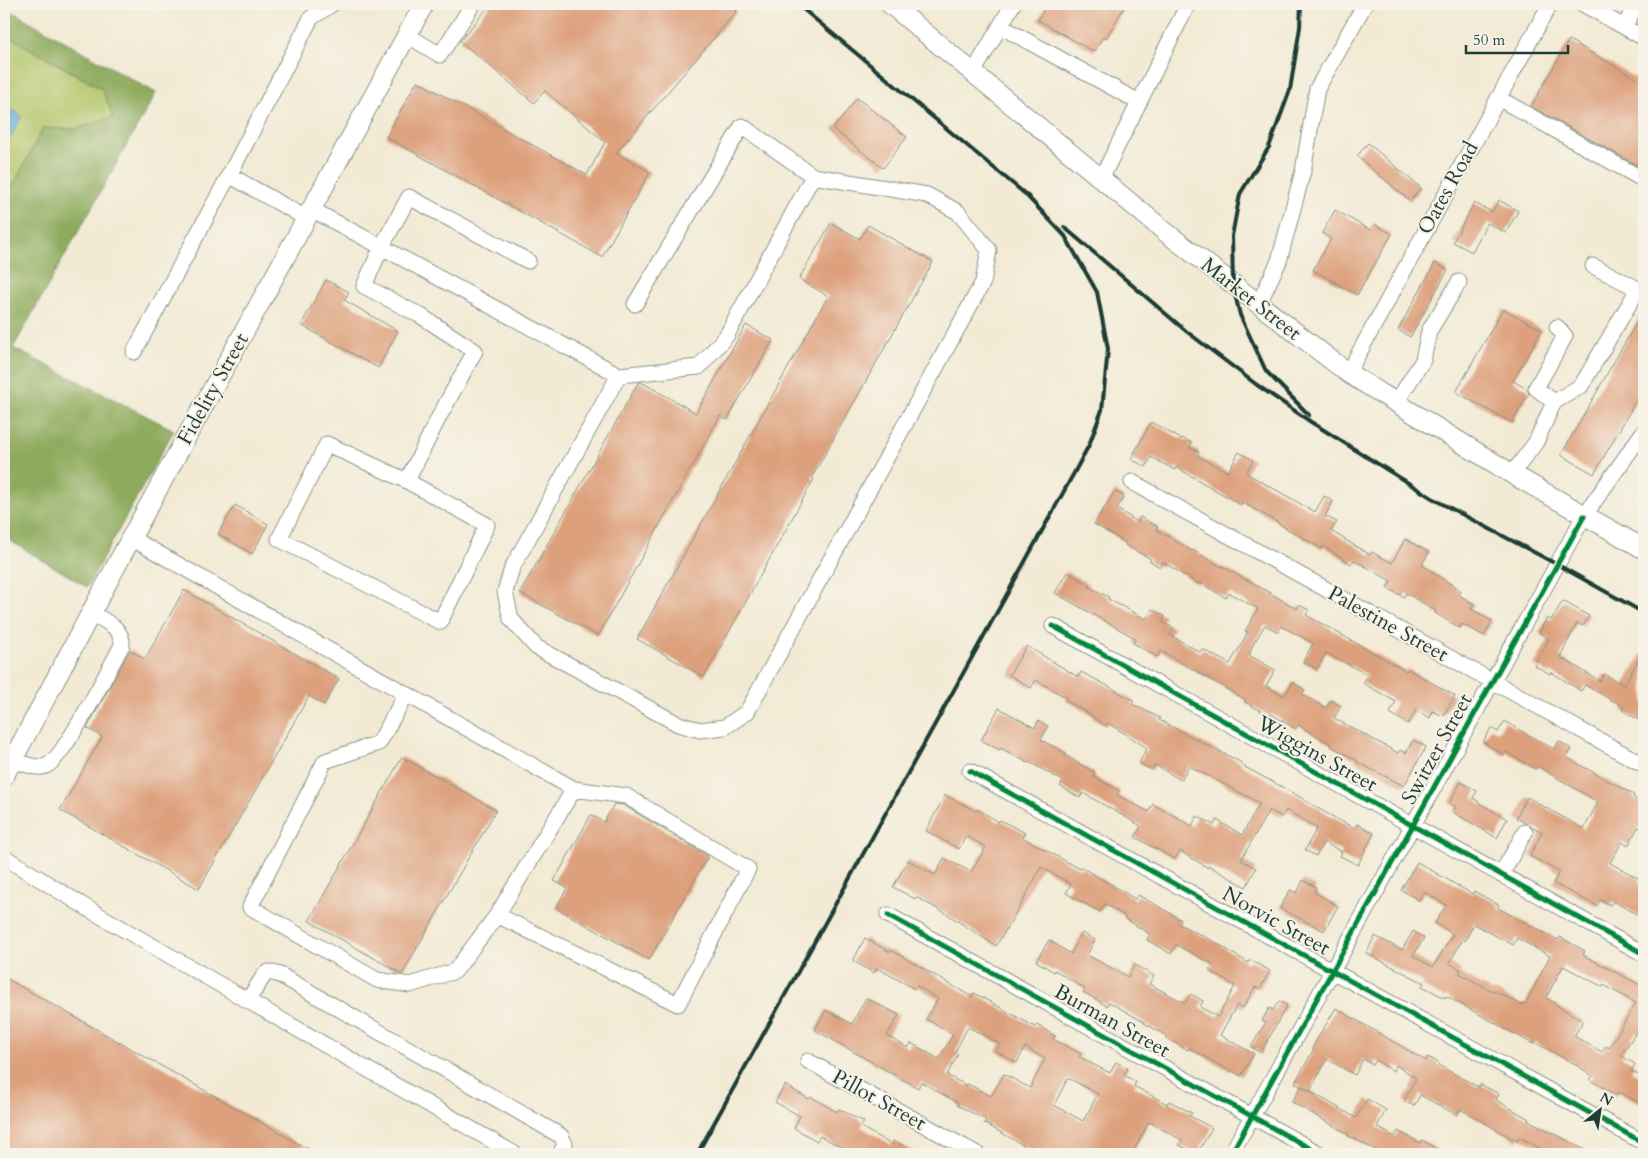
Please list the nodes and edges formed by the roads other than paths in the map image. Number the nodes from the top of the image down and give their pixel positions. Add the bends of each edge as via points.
1 (332, 4) edge
2 (423, 4) edge
3 (473, 4) edge
4 (890, 4) edge
5 (1013, 4) edge
6 (1188, 4) edge
7 (1365, 4) edge
8 (1550, 4) edge
9 (1583, 4) edge
10 (1637, 4) edge
11 (1000, 26) junction
12 (1624, 27) junction
13 (407, 35) junction
14 (1644, 38) edge
15 (973, 73) junction
16 (1498, 98) junction
17 (1139, 102) junction
18 (229, 175) junction
19 (813, 176) junction
20 (1101, 179) junction
21 (1644, 180) edge
22 (309, 214) junction
23 (382, 246) junction
24 (528, 260) dead end
25 (1593, 266) dead end
26 (1459, 282) dead end
27 (635, 304) dead end
28 (1258, 305) junction
29 (1557, 327) dead end
30 (134, 352) dead end
31 (1348, 373) junction
32 (620, 375) junction
33 (1554, 402) junction
34 (1396, 403) junction
35 (1644, 431) edge
36 (1512, 474) junction
37 (407, 481) junction
38 (1132, 482) dead end
39 (1584, 516) junction
40 (131, 538) junction
41 (1644, 549) edge
42 (91, 613) junction
43 (1053, 626) dead end
44 (1493, 682) junction
45 (406, 694) junction
46 (13, 760) junction
47 (1644, 765) edge
48 (970, 770) dead end
49 (4, 776) edge
50 (574, 789) junction
51 (1413, 826) junction
52 (1525, 832) dead end
53 (4, 857) edge
54 (1501, 875) junction
55 (497, 915) junction
56 (888, 915) dead end
57 (1644, 954) edge
58 (1333, 971) junction
59 (248, 1000) junction
60 (808, 1061) dead end
61 (1252, 1116) junction
62 (1644, 1143) edge
63 (515, 1154) edge
64 (560, 1154) edge
65 (977, 1154) edge
66 (1231, 1154) edge
67 (1320, 1154) edge

1 - 18 street via 311,18
2 - 13 main road, Fidelity Street
3 - 13 street via 440,55
4 - 15 main road, Market Street
5 - 11 street
6 - 17 street
7 - 28 street via 1318,89 1303,171 1279,261
8 - 16 street, Oates Road
9 - 12 street
10 - 12 street
11 - 15 street
11 - 17 street
12 - 14 street
13 - 22 main road, Fidelity Street
15 - 20 main road, Market Street
16 - 21 street
16 - 31 street, Oates Road
17 - 20 street
18 - 22 street
18 - 30 street
19 - 27 street via 742,126
19 - 32 street via 727,336 699,367
19 - 32 street via 927,195 958,212 989,250 983,282 752,704 747,712 725,727 700,730 678,724 536,647 511,619 505,592 512,568
20 - 28 main road, Market Street
22 - 23 street
22 - 40 main road, Fidelity Street
23 - 24 street via 409,197
23 - 32 street
23 - 37 street via 364,286 421,316 475,351
25 - 33 street via 1638,289 1581,386
26 - 34 street via 1429,331 1423,360
28 - 31 main road, Market Street
29 - 33 street via 1565,336 1536,388
31 - 34 main road, Market Street
33 - 36 street via 1536,442
34 - 36 main road, Market Street
35 - 39 street, Switzer Street
36 - 39 main road, Market Street
37 - 37 street via 487,526 440,622 279,539 327,444
38 - 44 street, Palestine Street
39 - 41 main road, Market Street
39 - 44 street, Switzer Street
40 - 42 main road, Fidelity Street
40 - 45 street
42 - 46 main road, Fidelity Street
42 - 46 street via 117,629 122,645 55,759 48,765 37,767
43 - 51 street, Wiggins Street
44 - 47 street, Palestine Street
44 - 51 street, Switzer Street
45 - 50 street
45 - 55 street via 379,742 325,760 250,907 377,980 410,985 455,971
46 - 49 main road, Fidelity Street
48 - 58 street, Norvic Street
50 - 55 street
50 - 55 street via 626,796 748,869 678,1004
51 - 54 street, Wiggins Street
51 - 58 street, Switzer Street
52 - 54 street
53 - 59 street
54 - 57 street, Wiggins Street
56 - 61 street, Burman Street
58 - 61 street, Switzer Street
58 - 62 street, Norvic Street
59 - 63 street
59 - 64 street via 265,974 280,975 561,1136 565,1144
60 - 65 street, Pillot Street
61 - 66 street, Switzer Street
61 - 67 street, Burman Street

